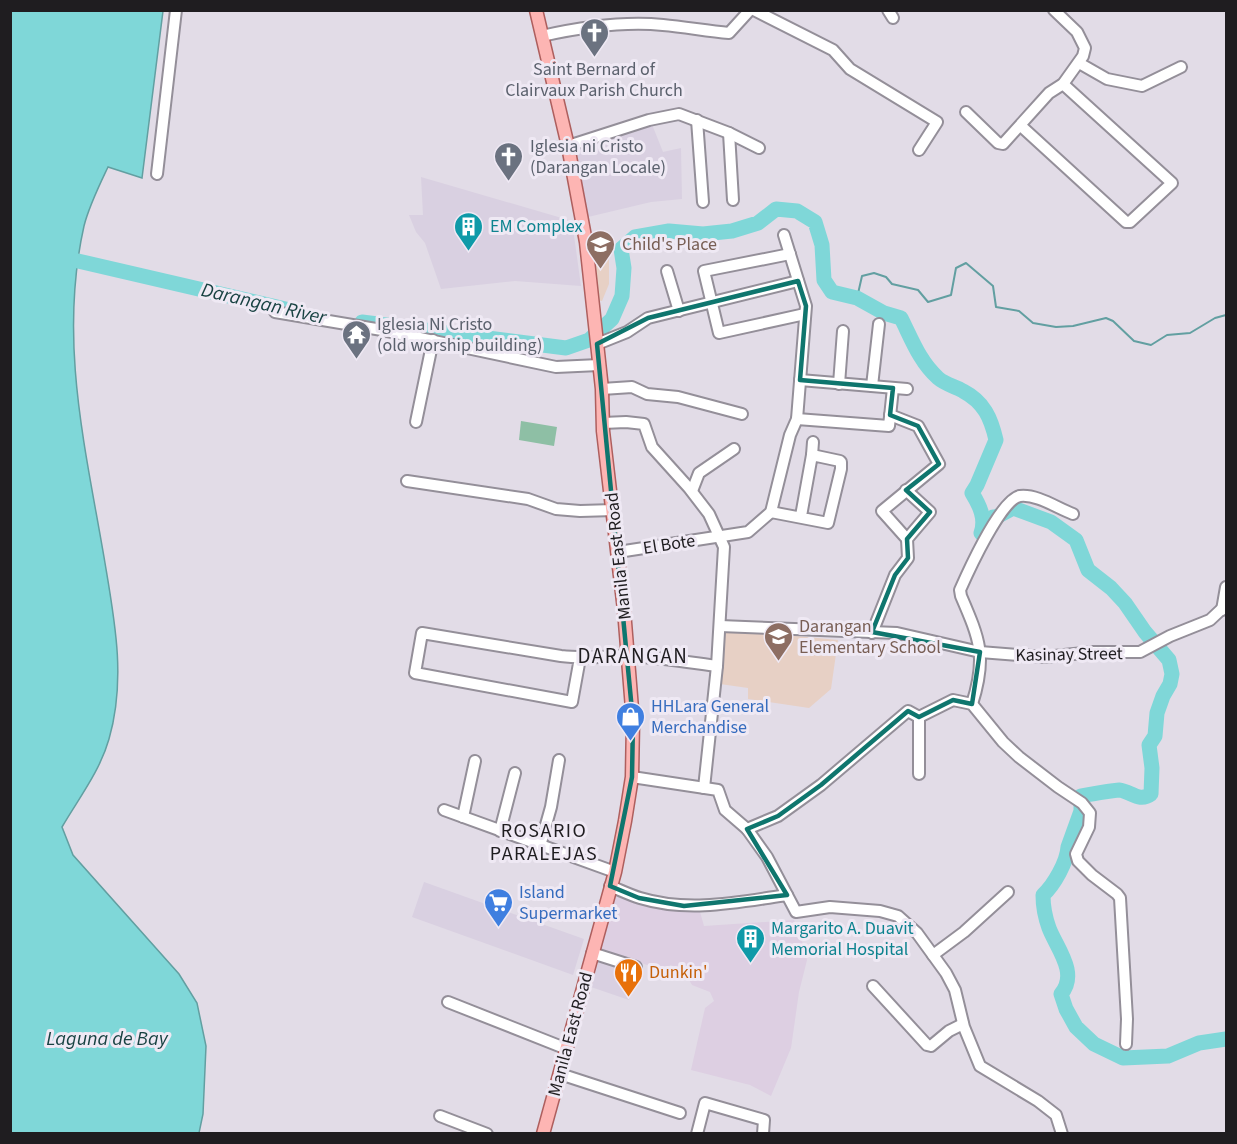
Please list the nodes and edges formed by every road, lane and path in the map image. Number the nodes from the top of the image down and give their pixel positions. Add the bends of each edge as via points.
1 (176, 10) edge
2 (536, 10) edge
3 (752, 10) edge
4 (1054, 10) edge
5 (542, 36) junction
6 (1079, 63) junction
7 (1181, 67) dead end
8 (1063, 84) junction
9 (966, 112) dead end
10 (697, 120) junction
11 (1021, 126) junction
12 (729, 133) junction
13 (568, 146) junction
14 (759, 148) dead end
15 (919, 150) dead end
16 (157, 174) dead end
17 (733, 200) dead end
18 (703, 202) dead end
19 (784, 235) dead end
20 (790, 254) junction
21 (667, 271) dead end
22 (798, 281) junction
23 (710, 304) junction
24 (679, 311) junction
25 (275, 312) dead end
26 (805, 314) junction
27 (879, 324) dead end
28 (843, 331) dead end
29 (433, 340) junction
30 (597, 343) junction
31 (599, 365) junction
32 (800, 380) junction
33 (838, 384) junction
34 (872, 386) junction
35 (893, 388) junction
36 (602, 389) junction
37 (907, 389) dead end
38 (742, 414) dead end
39 (890, 415) junction
40 (797, 419) junction
41 (416, 423) dead end
42 (603, 423) junction
43 (813, 442) dead end
44 (734, 449) dead end
45 (812, 455) junction
46 (407, 482) dead end
47 (906, 490) junction
48 (692, 491) junction
49 (614, 510) junction
50 (771, 512) junction
51 (1073, 514) dead end
52 (801, 516) junction
53 (721, 536) junction
54 (907, 539) junction
55 (618, 552) junction
56 (1227, 587) edge
57 (1224, 608) edge
58 (720, 626) junction
59 (872, 633) junction
60 (980, 652) junction
61 (628, 656) junction
62 (580, 658) junction
63 (717, 666) junction
64 (972, 704) junction
65 (919, 717) junction
66 (559, 760) dead end
67 (475, 761) dead end
68 (515, 773) dead end
69 (919, 774) dead end
70 (632, 777) junction
71 (704, 788) junction
72 (444, 810) dead end
73 (463, 817) junction
74 (747, 829) junction
75 (500, 831) junction
76 (540, 846) junction
77 (615, 872) junction
78 (610, 886) junction
79 (1008, 892) dead end
80 (788, 895) junction
81 (592, 953) junction
82 (933, 955) junction
83 (636, 967) dead end
84 (873, 986) dead end
85 (448, 1002) dead end
86 (963, 1024) junction
87 (1126, 1044) dead end
88 (567, 1049) junction
89 (560, 1074) junction
90 (680, 1113) dead end
91 (440, 1116) dead end
92 (487, 1134) edge
93 (543, 1134) edge
94 (697, 1134) edge
95 (763, 1134) edge
96 (1062, 1134) edge

1 - 16 street
2 - 5 main road, Manila East Road
3 - 5 street via 729,33 615,24
3 - 15 street via 833,50 850,69 937,122
4 - 6 street via 1077,32 1085,48
5 - 13 main road, Manila East Road
6 - 7 street via 1107,79 1142,86
6 - 8 street
8 - 11 street via 1049,93
8 - 11 street via 1172,183 1126,222
9 - 11 street via 998,143 1003,144
10 - 12 street
10 - 13 street via 679,114 649,120
10 - 18 street
12 - 14 street
12 - 17 street
13 - 30 main road, Manila East Road via 585,235
19 - 20 street
20 - 22 street
20 - 23 street via 704,272
21 - 24 street
22 - 23 street
22 - 26 street
23 - 24 street
23 - 26 street via 719,333
24 - 30 street via 648,318 627,332
25 - 29 street
26 - 32 street
27 - 34 street
28 - 33 street
29 - 31 street via 556,367
29 - 41 street
30 - 31 main road, Manila East Road
31 - 36 main road, Manila East Road
32 - 33 street
32 - 40 street
33 - 34 street
34 - 35 street
35 - 37 street
35 - 39 street
36 - 38 street via 632,387 647,394 678,397
36 - 42 main road, Manila East Road
39 - 40 street via 889,426
39 - 47 street via 918,426 939,464
40 - 50 street
42 - 48 street via 644,424 652,447
42 - 49 main road, Manila East Road
43 - 45 street
44 - 48 street via 699,473
45 - 52 street
45 - 52 street via 840,461 841,469 828,523
46 - 49 street via 528,500 556,509
47 - 54 street via 930,512
47 - 54 street via 882,511
48 - 53 street
49 - 55 main road, Manila East Road
50 - 52 street
50 - 53 street, El Bote via 747,532
51 - 60 street via 1028,496 1018,496 1011,499 997,519 960,590
53 - 55 street, El Bote
53 - 58 street via 724,547
54 - 59 street via 908,558 895,575
55 - 61 main road, Manila East Road
56 - 57 street
57 - 60 street, Kasinay Street via 1210,620 1140,652 1045,657
58 - 59 street, Kasinay Street
58 - 63 street
59 - 60 street, Kasinay Street via 897,633
60 - 64 street
61 - 62 street
61 - 63 street
61 - 70 main road, Manila East Road
62 - 62 street via 572,702 415,673 422,633
63 - 71 street
64 - 65 street via 953,700
64 - 87 street via 1019,757 1082,802 1090,813 1089,827 1076,854 1086,870 1120,898
65 - 69 street
65 - 74 street via 908,711 778,816
66 - 76 street
67 - 73 street
68 - 75 street
70 - 71 street
70 - 77 main road, Manila East Road
71 - 74 street via 718,790 725,810
72 - 73 street
73 - 75 street
74 - 80 street
75 - 76 street
76 - 77 street
77 - 78 main road, Manila East Road
78 - 80 street via 639,898 684,906
78 - 81 main road, Manila East Road
79 - 82 street
80 - 82 street via 796,912 830,907 880,910 898,916
81 - 83 street
81 - 88 main road, Manila East Road
82 - 86 street via 955,990
84 - 86 street via 927,1045
85 - 88 street
86 - 96 street via 980,1066 1056,1115
88 - 89 main road, Manila East Road
89 - 90 street
89 - 93 main road, Manila East Road
91 - 92 street
94 - 95 street via 705,1103 764,1120

